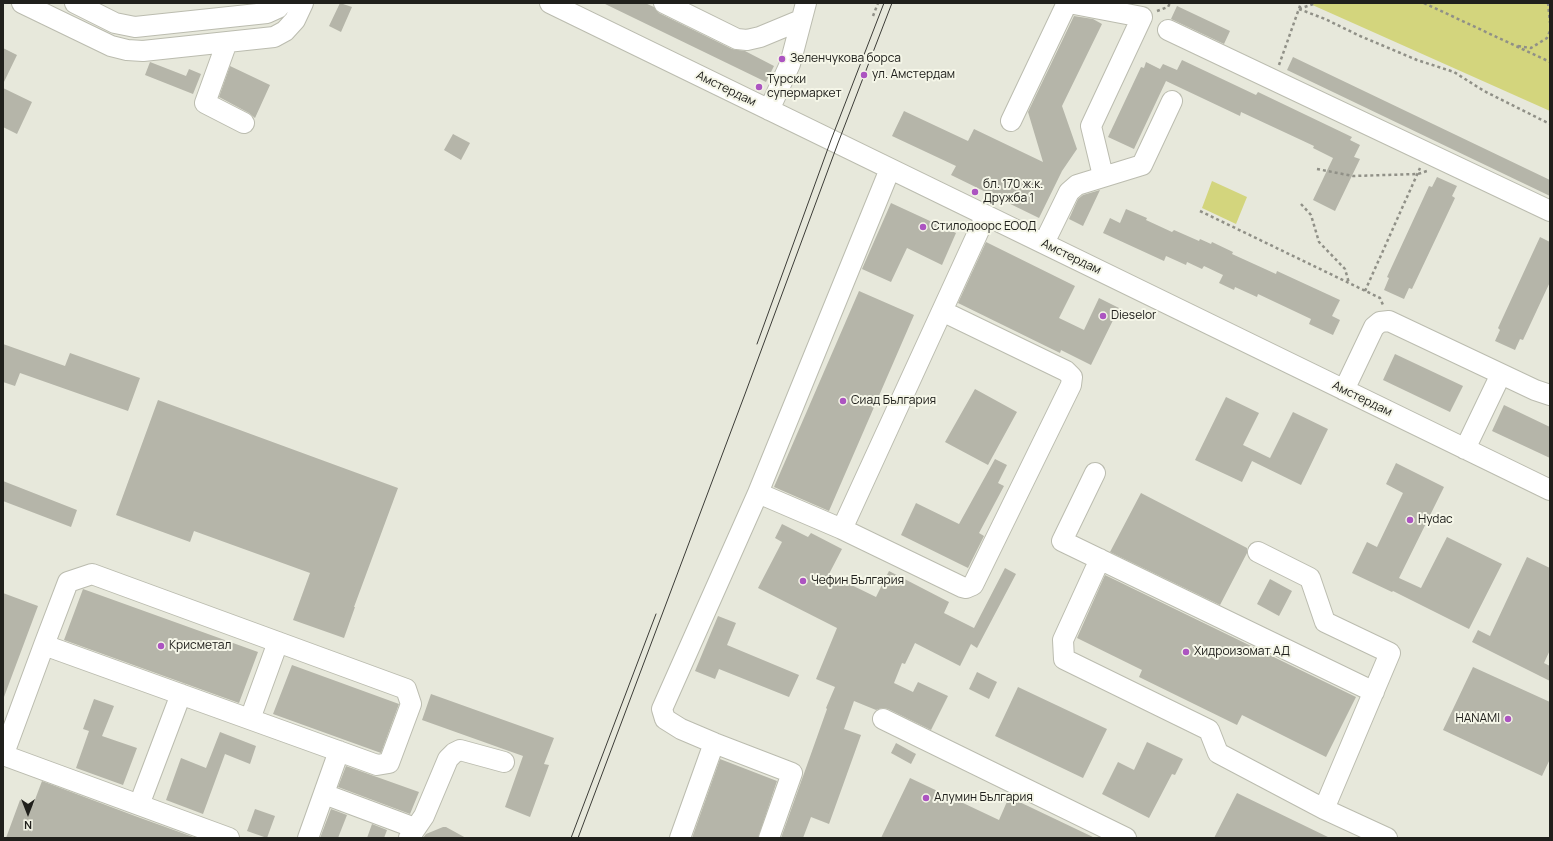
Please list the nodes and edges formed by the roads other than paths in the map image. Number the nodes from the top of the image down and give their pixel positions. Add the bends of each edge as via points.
1 (22, 3) edge
2 (75, 3) edge
3 (282, 3) edge
4 (303, 3) edge
5 (550, 3) edge
6 (664, 3) edge
7 (1068, 3) edge
8 (801, 9) edge
9 (1168, 30) dead end
10 (227, 42) junction
11 (1172, 101) dead end
12 (769, 110) junction
13 (1011, 121) dead end
14 (244, 124) dead end
15 (890, 169) junction
16 (1103, 176) junction
17 (1550, 212) edge
18 (986, 215) junction
19 (1044, 244) junction
20 (942, 311) junction
21 (1501, 374) junction
22 (1344, 390) junction
23 (1550, 395) edge
24 (1465, 449) junction
25 (1095, 473) dead end
26 (1550, 490) edge
27 (758, 494) junction
28 (842, 529) junction
29 (1258, 552) dead end
30 (1100, 559) junction
31 (278, 642) junction
32 (44, 645) junction
33 (1374, 692) junction
34 (181, 694) junction
35 (250, 719) junction
36 (883, 719) dead end
37 (714, 742) junction
38 (339, 751) junction
39 (3, 755) edge
40 (504, 762) dead end
41 (324, 794) junction
42 (139, 805) junction
43 (1324, 809) junction
44 (412, 833) edge
45 (229, 838) edge
46 (308, 838) edge
47 (680, 838) edge
48 (769, 838) edge
49 (1126, 838) edge
50 (1387, 838) edge

1 - 10 street via 111,46 127,50 143,51
2 - 3 street via 115,23 135,27 267,13
4 - 10 street via 295,20 285,31 274,37
5 - 12 street, Амстердам
6 - 8 street via 737,39 747,40 760,37
7 - 13 street
7 - 16 street via 1142,17 1091,126
8 - 12 street via 790,64
9 - 17 street
10 - 14 street via 205,103
11 - 16 street via 1142,165
12 - 15 street, Амстердам
15 - 18 street, Амстердам
15 - 27 street
16 - 19 street via 1077,185 1069,192
18 - 19 street, Амстердам
18 - 20 street
19 - 22 street, Амстердам
20 - 28 street
20 - 28 street via 1066,371 1072,377 1071,385 973,585 962,587
21 - 22 street via 1389,321 1380,322 1374,327
21 - 23 street
21 - 24 street
22 - 24 street, Амстердам
24 - 26 street, Амстердам
25 - 30 street via 1062,541
27 - 28 street
27 - 37 street via 662,709 665,719 681,729
29 - 33 street via 1310,578 1325,622 1390,653
30 - 33 street
30 - 43 street via 1063,640 1064,659 1209,730 1218,753
31 - 32 street via 92,574 68,582
31 - 35 street
31 - 38 street via 406,690 411,704 389,763 377,765
32 - 34 street
32 - 39 street
33 - 43 street
34 - 35 street
34 - 42 street
35 - 38 street
36 - 49 street
37 - 47 street
37 - 48 street via 792,773
38 - 41 street
39 - 42 street
40 - 44 street via 460,750 454,753 448,759 424,816
41 - 44 street
41 - 46 street
42 - 45 street
43 - 50 street

